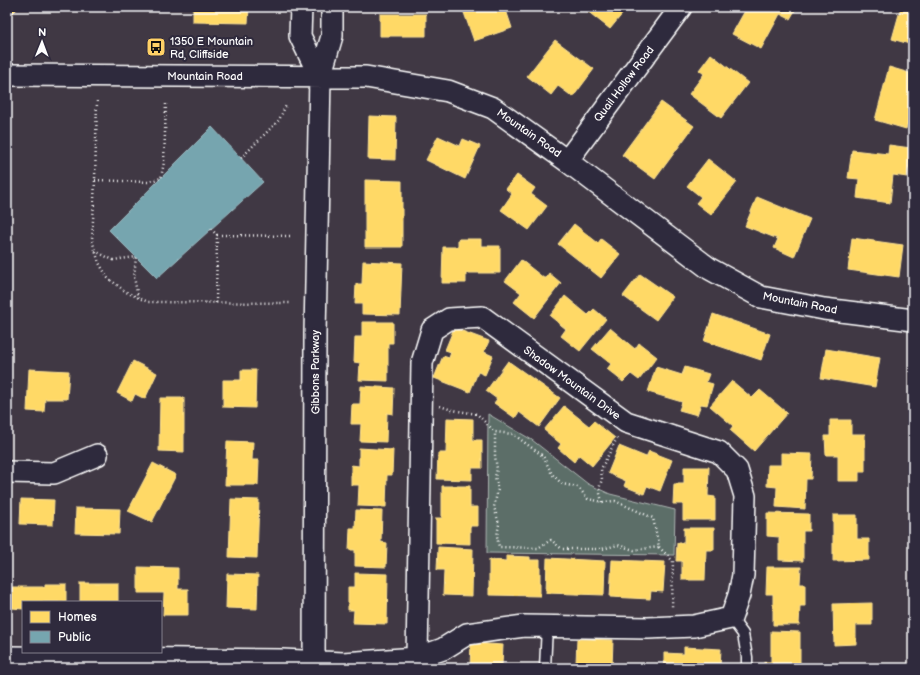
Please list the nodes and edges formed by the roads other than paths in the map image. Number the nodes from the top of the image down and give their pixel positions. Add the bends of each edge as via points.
1 (301, 7) edge
2 (332, 7) edge
3 (682, 7) edge
4 (7, 75) edge
5 (320, 77) junction
6 (567, 161) junction
7 (913, 320) edge
8 (97, 455) dead end
9 (7, 472) edge
10 (731, 618) junction
11 (547, 626) junction
12 (7, 657) edge
13 (417, 658) junction
14 (314, 665) edge
15 (544, 668) edge
16 (747, 668) edge

1 - 5 street via 300,36
2 - 5 street via 332,36
3 - 6 street, Quail Hollow Road
4 - 5 street, Mountain Road
5 - 6 street, Mountain Road via 366,77 448,91 493,108
5 - 14 street, Gibbons Parkway via 315,342
6 - 7 street, Mountain Road via 710,269 761,297 824,309
8 - 9 street via 54,473
10 - 11 street via 694,626 672,627
10 - 13 street, Shadow Mountain Drive via 743,575 745,496 737,470 719,452 626,422 482,318 449,319 432,330 422,363
10 - 16 lane via 744,634
11 - 13 street via 524,626 467,634 444,649
11 - 15 lane
12 - 14 street
13 - 14 street

